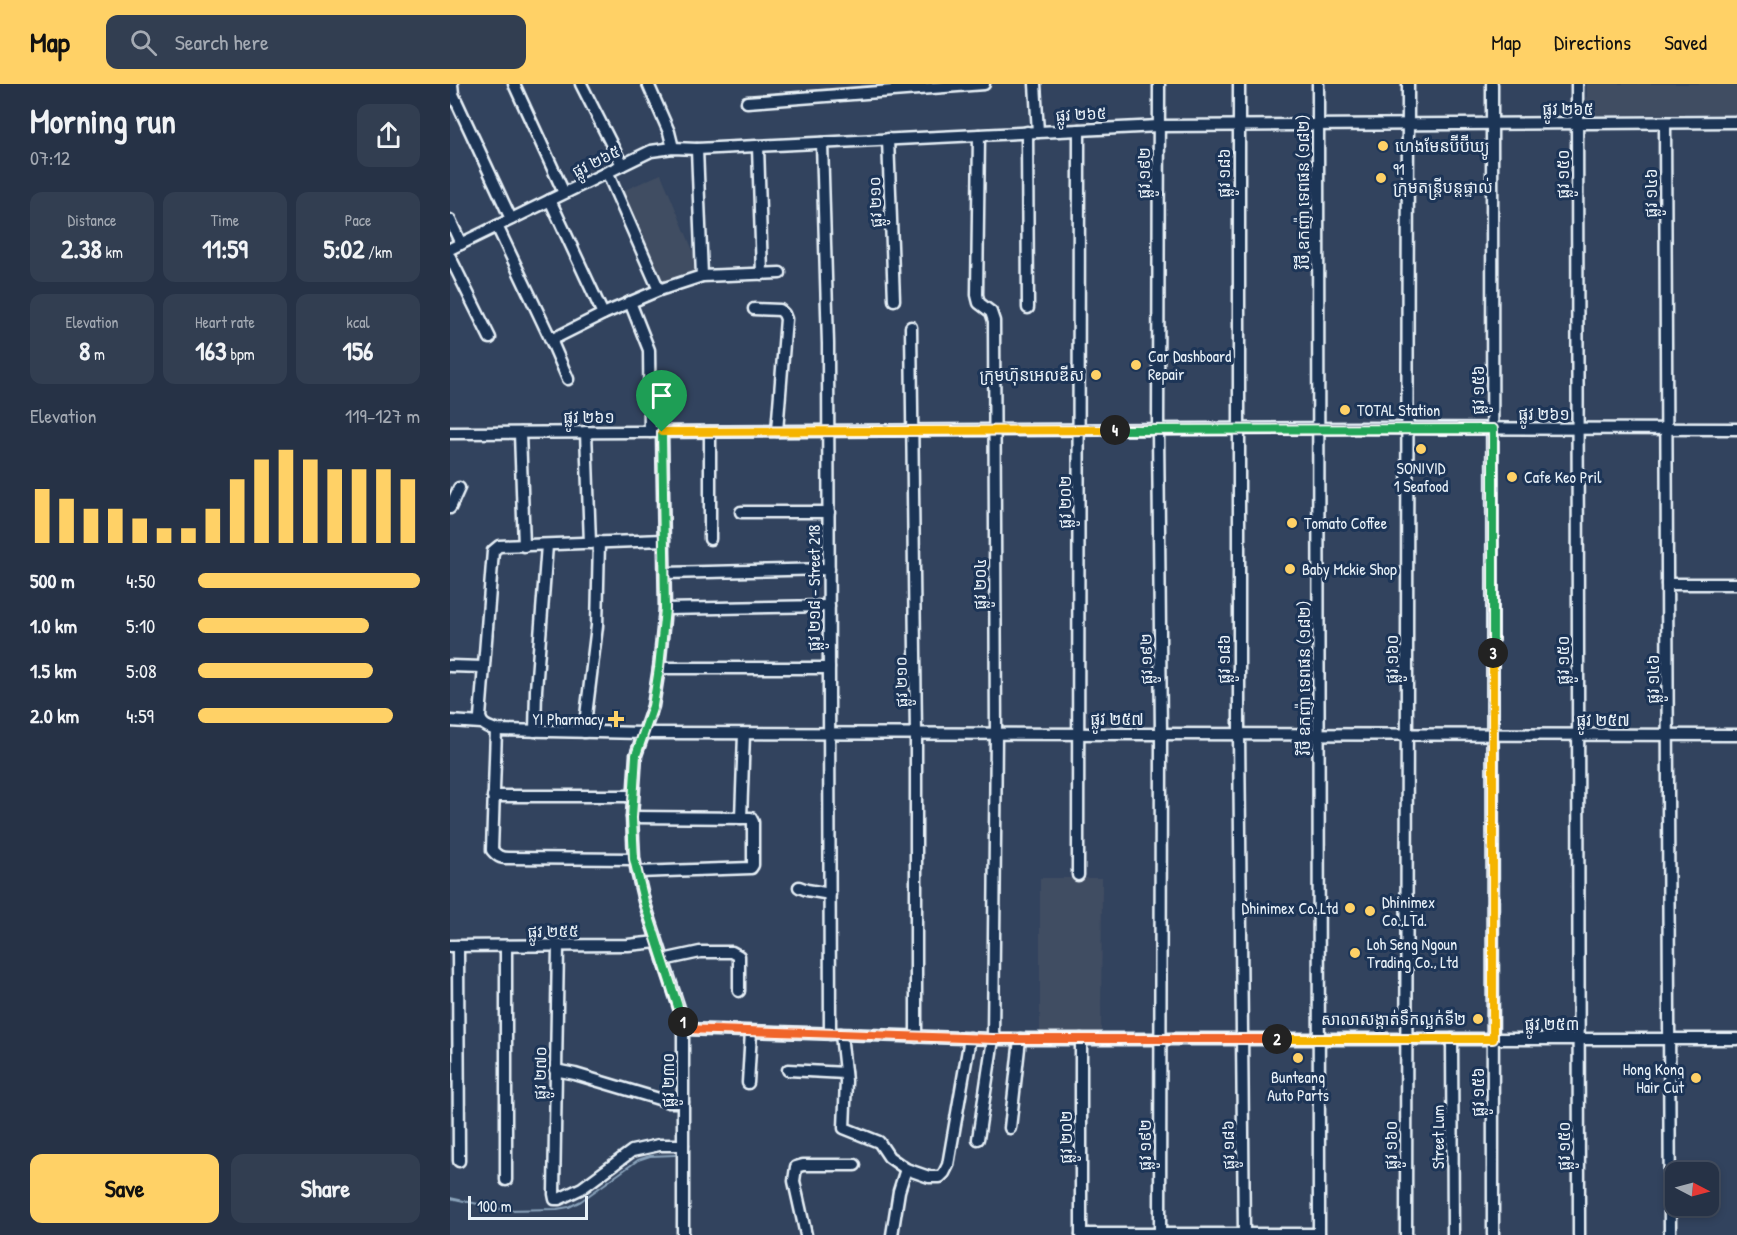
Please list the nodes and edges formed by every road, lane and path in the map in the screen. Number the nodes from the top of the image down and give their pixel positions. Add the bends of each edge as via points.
1 (452, 84) edge
2 (514, 84) edge
3 (580, 84) edge
4 (648, 84) edge
5 (984, 84) edge
6 (1035, 84) edge
7 (1159, 84) edge
8 (1239, 84) edge
9 (1318, 84) edge
10 (1408, 84) edge
11 (1492, 84) edge
12 (1577, 84) edge
13 (747, 102) dead end
14 (1737, 122) edge
15 (1578, 123) junction
16 (1665, 123) junction
17 (1408, 124) junction
18 (1492, 124) junction
19 (1239, 125) junction
20 (1318, 125) junction
21 (1159, 126) junction
22 (1079, 130) junction
23 (1032, 132) junction
24 (979, 135) junction
25 (888, 139) junction
26 (822, 142) junction
27 (758, 146) junction
28 (674, 148) junction
29 (697, 149) junction
30 (622, 165) junction
31 (607, 172) junction
32 (564, 193) junction
33 (550, 200) junction
34 (511, 219) junction
35 (450, 220) edge
36 (497, 226) junction
37 (461, 244) junction
38 (450, 249) edge
39 (450, 257) edge
40 (780, 273) dead end
41 (762, 274) junction
42 (702, 276) junction
43 (659, 290) junction
44 (894, 300) dead end
45 (630, 302) junction
46 (1028, 308) dead end
47 (754, 309) dead end
48 (603, 314) junction
49 (911, 327) dead end
50 (490, 338) dead end
51 (551, 340) junction
52 (568, 379) dead end
53 (1239, 429) junction
54 (1319, 429) junction
55 (1407, 429) junction
56 (1493, 429) junction
57 (1578, 429) junction
58 (1667, 429) junction
59 (1737, 429) edge
60 (994, 430) junction
61 (1080, 430) junction
62 (1158, 430) junction
63 (777, 431) junction
64 (829, 431) junction
65 (912, 431) junction
66 (586, 432) junction
67 (656, 432) junction
68 (710, 432) junction
69 (450, 433) edge
70 (520, 433) junction
71 (459, 488) dead end
72 (450, 508) edge
73 (741, 512) dead end
74 (829, 512) junction
75 (710, 539) dead end
76 (664, 540) junction
77 (594, 542) junction
78 (547, 545) junction
79 (524, 546) junction
80 (829, 569) junction
81 (665, 573) junction
82 (1667, 584) junction
83 (1737, 584) edge
84 (829, 606) junction
85 (665, 609) junction
86 (450, 666) edge
87 (483, 667) junction
88 (659, 668) junction
89 (829, 668) junction
90 (450, 721) edge
91 (481, 723) junction
92 (496, 730) junction
93 (535, 731) junction
94 (584, 732) junction
95 (643, 734) junction
96 (744, 734) junction
97 (830, 734) junction
98 (916, 734) junction
99 (996, 734) junction
100 (1080, 734) junction
101 (1161, 734) junction
102 (1239, 734) junction
103 (1319, 734) junction
104 (1407, 735) junction
105 (1493, 735) junction
106 (1578, 735) junction
107 (1668, 735) junction
108 (1737, 735) edge
109 (493, 796) junction
110 (632, 796) junction
111 (632, 818) junction
112 (741, 818) junction
113 (634, 859) junction
114 (637, 872) junction
115 (1078, 875) dead end
116 (799, 887) dead end
117 (830, 894) junction
118 (657, 942) junction
119 (454, 946) edge
120 (558, 946) junction
121 (506, 947) junction
122 (663, 960) junction
123 (739, 991) dead end
124 (683, 1029) junction
125 (751, 1032) junction
126 (836, 1034) junction
127 (916, 1037) junction
128 (969, 1038) junction
129 (993, 1039) junction
130 (1020, 1039) junction
131 (1081, 1039) junction
132 (1161, 1039) junction
133 (1242, 1039) junction
134 (1319, 1039) junction
135 (1406, 1039) junction
136 (1452, 1039) junction
137 (1493, 1039) junction
138 (1579, 1039) junction
139 (1669, 1039) junction
140 (1737, 1039) edge
141 (555, 1070) junction
142 (788, 1070) dead end
143 (845, 1073) junction
144 (748, 1083) dead end
145 (683, 1102) junction
146 (1010, 1128) dead end
147 (978, 1139) dead end
148 (683, 1145) junction
149 (459, 1161) dead end
150 (855, 1165) dead end
151 (906, 1168) junction
152 (506, 1180) dead end
153 (1081, 1234) edge
154 (1160, 1234) edge
155 (1244, 1234) edge
156 (1319, 1234) edge
157 (683, 1235) edge
158 (806, 1235) edge
159 (892, 1235) edge
160 (1406, 1235) edge
161 (1453, 1235) edge
162 (1493, 1235) edge
163 (1579, 1235) edge
164 (1670, 1235) edge

1 - 34 street via 453,94
2 - 32 street
3 - 30 street
4 - 28 street
5 - 13 street
6 - 23 street
7 - 21 street, ផ្លូវ ១៩២
8 - 19 street, ផ្លូវ ១៨៦
9 - 20 street, វិថី ឧកញ៉ា ទេពផន (១៨២)
10 - 17 street, ផ្លូវ ១៦០
11 - 18 street, ផ្លូវ ១៥៦
12 - 15 street, ផ្លូវ ១៥០
14 - 16 street, ផ្លូវ ២៦៥
15 - 16 street, ផ្លូវ ២៦៥
15 - 18 street, ផ្លូវ ២៦៥
15 - 57 street, ផ្លូវ ១៥០
16 - 58 street, ផ្លូវ ១៤៦
17 - 18 street, ផ្លូវ ២៦៥
17 - 20 street, ផ្លូវ ២៦៥
17 - 55 street, ផ្លូវ ១៦០
18 - 56 street, ផ្លូវ ១៥៦
19 - 20 street, ផ្លូវ ២៦៥
19 - 21 street, ផ្លូវ ២៦៥
19 - 53 street, ផ្លូវ ១៨៦
20 - 54 street, វិថី ឧកញ៉ា ទេពផន (១៨២)
21 - 22 street, ផ្លូវ ២៦៥
21 - 62 street, ផ្លូវ ១៩២
22 - 23 street, ផ្លូវ ២៦៥
22 - 61 street, ផ្លូវ ២០២
23 - 24 street, ផ្លូវ ២៦៥
23 - 46 street
24 - 25 street, ផ្លូវ ២៦៥
24 - 60 street, ផ្លូវ ២០៤ via 977,295 993,316
25 - 26 street, ផ្លូវ ២៦៥
25 - 44 street, ផ្លូវ ២១០
26 - 27 street, ផ្លូវ ២៦៥
26 - 64 street, ផ្លូវ ២១៨ - Street 218
27 - 29 street, ផ្លូវ ២៦៥
27 - 41 street
28 - 29 street, ផ្លូវ ២៦៥
28 - 30 street, ផ្លូវ ២៦៥ via 651,151
29 - 42 street
30 - 31 street, ផ្លូវ ២៦៥
31 - 32 street, ផ្លូវ ២៦៥
31 - 43 street
32 - 33 street, ផ្លូវ ២៦៥
33 - 34 street, ផ្លូវ ២៦៥
33 - 48 street
34 - 36 street, ផ្លូវ ២៦៥
35 - 37 street
36 - 37 street, ផ្លូវ ២៦៥
36 - 51 street
37 - 38 street, ផ្លូវ ២៦៥
39 - 50 street
40 - 41 street
41 - 42 street
42 - 43 street
43 - 45 street
45 - 48 street
45 - 67 street, ផ្លូវ ២៣០ via 649,350
47 - 63 street via 780,309 786,319
48 - 51 street
49 - 65 street, ផ្លូវ ២១០
51 - 52 street
53 - 54 street, ផ្លូវ ២៦១
53 - 62 street, ផ្លូវ ២៦១
53 - 102 street, ផ្លូវ ១៨៦
54 - 55 street, ផ្លូវ ២៦១
54 - 103 street, វិថី ឧកញ៉ា ទេពផន (១៨២)
55 - 56 street, ផ្លូវ ២៦១
55 - 104 street, ផ្លូវ ១៦០
56 - 57 street, ផ្លូវ ២៦១
56 - 105 street, ផ្លូវ ១៥៦
57 - 58 street, ផ្លូវ ២៦១
57 - 106 street, ផ្លូវ ១៥០
58 - 59 street, ផ្លូវ ២៦១
58 - 82 street, ផ្លូវ ១៤៦
60 - 61 street, ផ្លូវ ២៦១
60 - 65 street, ផ្លូវ ២៦១
60 - 99 street, ផ្លូវ ២០៤
61 - 62 street, ផ្លូវ ២៦១
61 - 100 street, ផ្លូវ ២០២
62 - 101 street, ផ្លូវ ១៩២
63 - 64 street, ផ្លូវ ២៦១
63 - 68 street, ផ្លូវ ២៦១
64 - 65 street, ផ្លូវ ២៦១
64 - 74 street, ផ្លូវ ២១៨ - Street 218
65 - 98 street, ផ្លូវ ២១០
66 - 67 street, ផ្លូវ ២៦១
66 - 70 street, ផ្លូវ ២៦១
66 - 77 street
67 - 68 street, ផ្លូវ ២៦១
67 - 76 street, ផ្លូវ ២៣០
68 - 75 street
69 - 70 street, ផ្លូវ ២៦១
70 - 79 street
71 - 72 street
73 - 74 street
74 - 80 street, ផ្លូវ ២១៨ - Street 218
76 - 77 street
76 - 81 street, ផ្លូវ ២៣០
77 - 78 street
77 - 94 street via 597,626
78 - 79 street
78 - 93 street
79 - 87 street via 499,546 493,552
80 - 81 street
80 - 84 street, ផ្លូវ ២១៨ - Street 218
81 - 85 street, ផ្លូវ ២៣០
82 - 83 street
82 - 107 street, ផ្លូវ ១៤៦
84 - 85 street
84 - 89 street, ផ្លូវ ២១៨ - Street 218
85 - 88 street, ផ្លូវ ២៣០
86 - 87 street
87 - 91 street
88 - 89 street
88 - 95 street, ផ្លូវ ២៣០ via 653,706
89 - 97 street, ផ្លូវ ២១៨ - Street 218
90 - 91 street
91 - 92 street
92 - 93 street, ផ្លូវ ២៥៧
92 - 109 street
93 - 94 street, ផ្លូវ ២៥៧
94 - 95 street, ផ្លូវ ២៥៧
95 - 96 street, ផ្លូវ ២៥៧
95 - 110 street, ផ្លូវ ២៣០ via 636,755
96 - 97 street, ផ្លូវ ២៥៧
96 - 112 street
97 - 98 street, ផ្លូវ ២៥៧
97 - 117 street, ផ្លូវ ២១៨ - Street 218
98 - 99 street, ផ្លូវ ២៥៧
98 - 127 street, ផ្លូវ ២១០
99 - 100 street, ផ្លូវ ២៥៧
99 - 129 street, ផ្លូវ ២០៤
100 - 101 street, ផ្លូវ ២៥៧
100 - 115 street, ផ្លូវ ២០២
101 - 102 street, ផ្លូវ ២៥៧
101 - 132 street, ផ្លូវ ១៩២
102 - 103 street, ផ្លូវ ២៥៧
102 - 133 street, ផ្លូវ ១៨៦
103 - 104 street, ផ្លូវ ២៥៧
103 - 134 street, វិថី ឧកញ៉ា ទេពផន (១៨២)
104 - 105 street, ផ្លូវ ២៥៧
104 - 135 street, ផ្លូវ ១៦០
105 - 106 street, ផ្លូវ ២៥៧
105 - 137 street, ផ្លូវ ១៥៦
106 - 107 street, ផ្លូវ ២៥៧
106 - 138 street, ផ្លូវ ១៥០
107 - 108 street, ផ្លូវ ២៥៧
107 - 139 street, ផ្លូវ ១៤៦
109 - 110 street
109 - 113 street via 492,850 500,858
110 - 111 street, ផ្លូវ ២៣០
111 - 112 street
111 - 113 street, ផ្លូវ ២៣០
112 - 114 street via 751,818 753,822 751,868
113 - 114 street, ផ្លូវ ២៣០
114 - 118 street, ផ្លូវ ២៣០
116 - 117 street
117 - 126 street, ផ្លូវ ២១៨ - Street 218
118 - 120 street, ផ្លូវ ២៥៥
118 - 122 street, ផ្លូវ ២៣០
119 - 121 street, ផ្លូវ ២៥៥
119 - 149 street
120 - 121 street, ផ្លូវ ២៥៥
120 - 141 street, ផ្លូវ ២៧០
121 - 152 street
122 - 123 street via 700,952 737,953
122 - 124 street, ផ្លូវ ២៣០
124 - 125 street, ផ្លូវ ២៥៣
124 - 145 street, ផ្លូវ ២៣០
125 - 126 street, ផ្លូវ ២៥៣
125 - 144 street
126 - 127 street, ផ្លូវ ២៥៣
126 - 143 street, ផ្លូវ ២១៨ - Street 218
127 - 128 street, ផ្លូវ ២៥៣
128 - 129 street, ផ្លូវ ២៥៣
128 - 151 street via 948,1165 940,1177
129 - 130 street, ផ្លូវ ២៥៣
129 - 147 street, ផ្លូវ ២០៤
130 - 131 street, ផ្លូវ ២៥៣
130 - 146 street
131 - 132 street, ផ្លូវ ២៥៣
131 - 153 street, ផ្លូវ ២០២
132 - 133 street, ផ្លូវ ២៥៣
132 - 154 street, ផ្លូវ ១៩២
133 - 134 street, ផ្លូវ ២៥៣
133 - 155 street, ផ្លូវ ១៨៦
134 - 135 street, ផ្លូវ ២៥៣
134 - 156 street, វិថី ឧកញ៉ា ទេពផន (១៨២)
135 - 136 street, ផ្លូវ ២៥៣
135 - 160 street, ផ្លូវ ១៦០
136 - 137 street, ផ្លូវ ២៥៣
136 - 161 street, Street Lum
137 - 138 street, ផ្លូវ ២៥៣
137 - 162 street, ផ្លូវ ១៥៦
138 - 139 street, ផ្លូវ ២៥៣
138 - 163 street, ផ្លូវ ១៥០
139 - 140 street, ផ្លូវ ២៥៣
139 - 164 street, ផ្លូវ ១៤៦
141 - 145 street via 669,1102
141 - 148 street, ផ្លូវ ២៧០ via 555,1199 582,1188 632,1151
142 - 143 street
143 - 151 street, ផ្លូវ ២១៨ - Street 218 via 843,1128 879,1142 889,1157
145 - 148 street, ផ្លូវ ២៣០
148 - 157 street, ផ្លូវ ២៣០
150 - 158 street via 796,1167 794,1181
151 - 159 street
153 - 154 street
154 - 155 street
155 - 156 street

